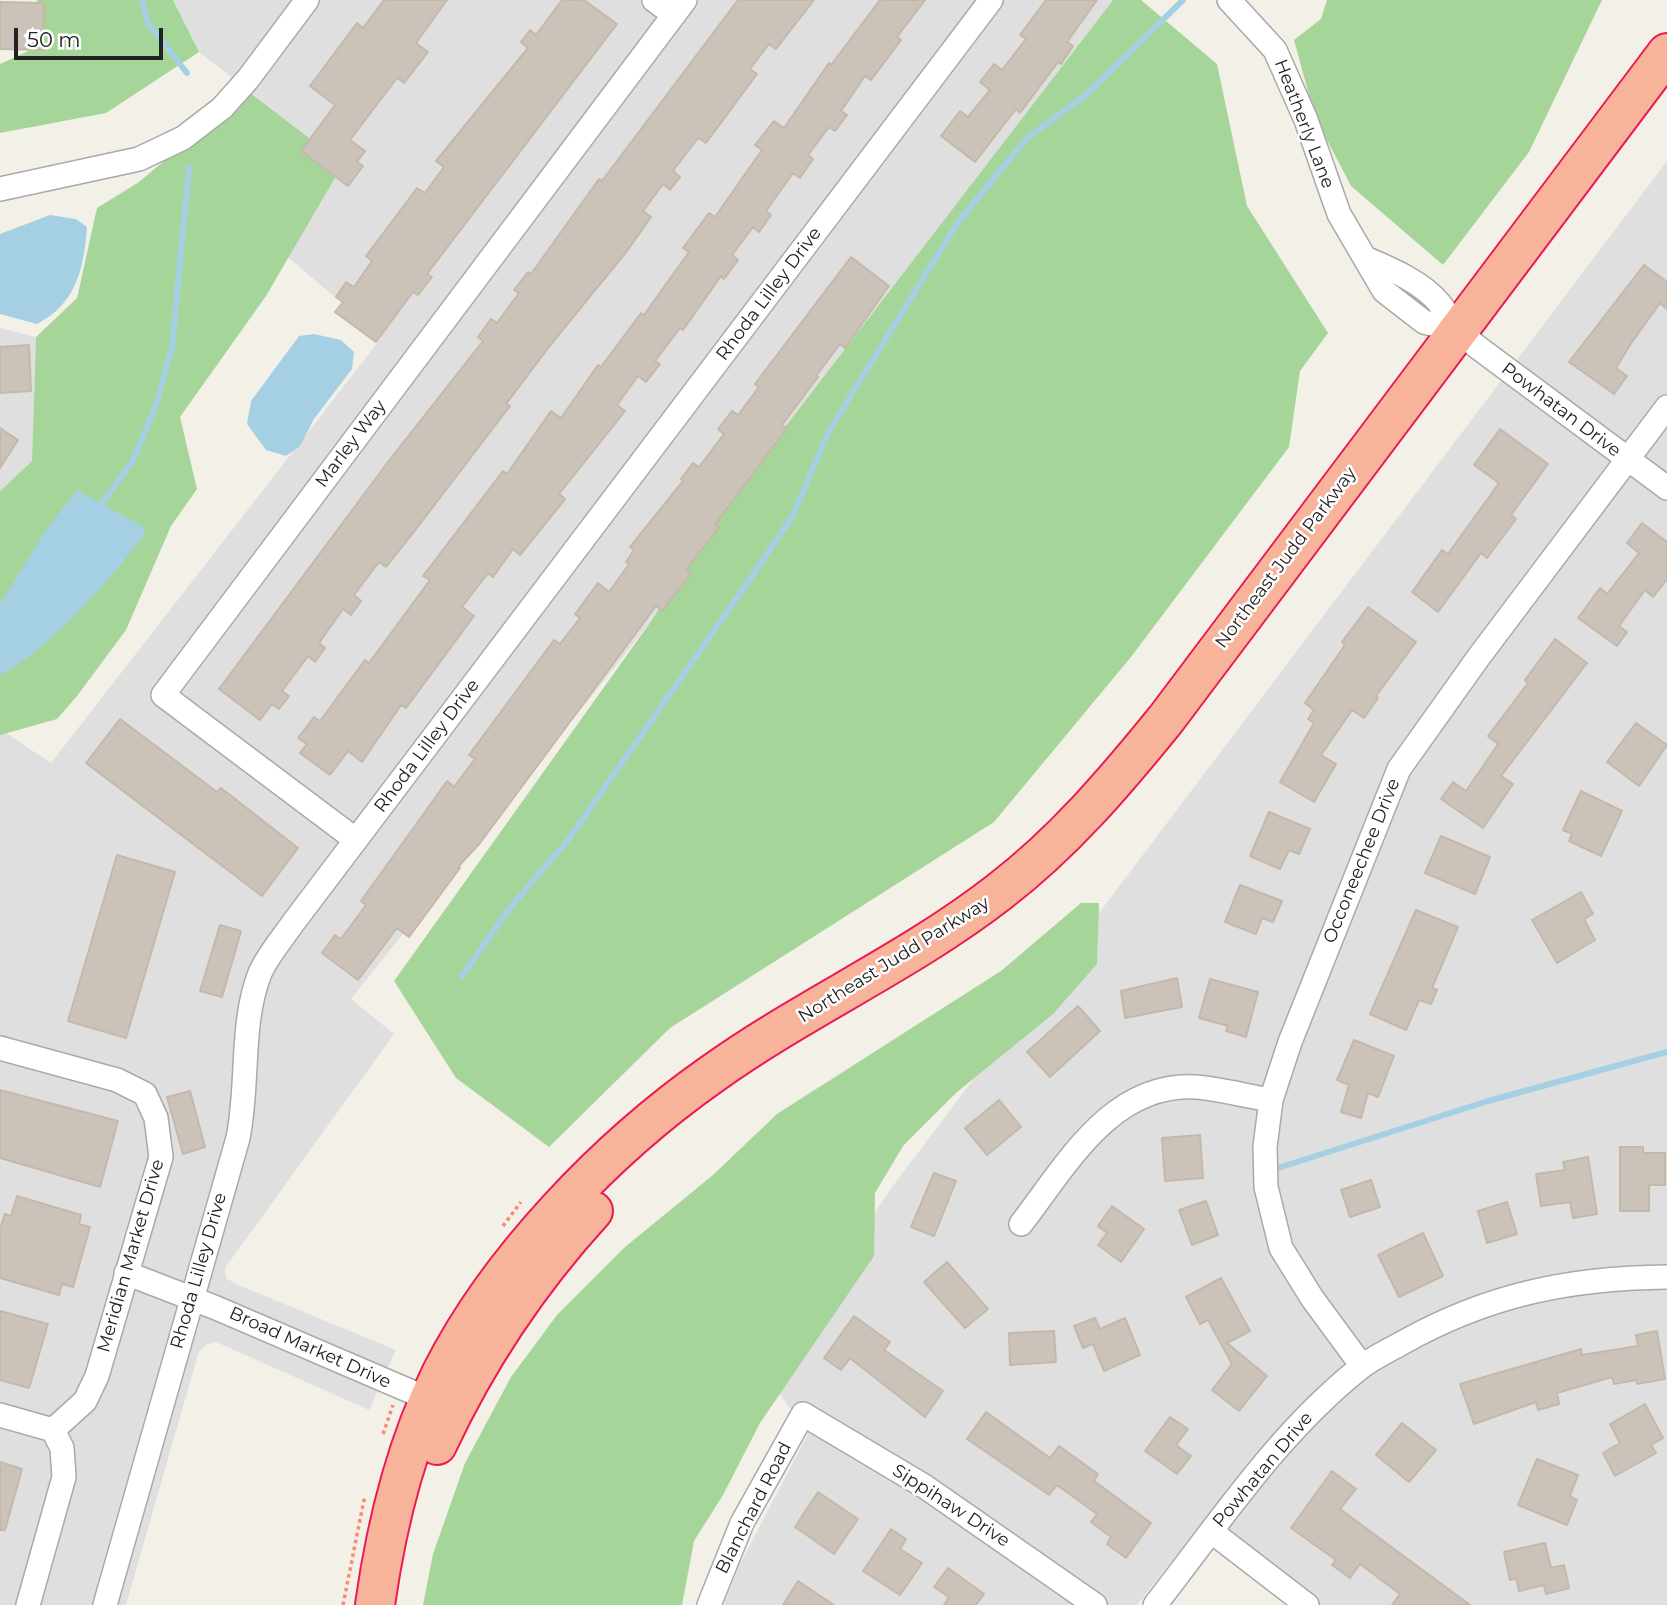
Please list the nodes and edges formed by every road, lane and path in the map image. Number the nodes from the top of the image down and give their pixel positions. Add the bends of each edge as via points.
1 (307, 0) edge
2 (654, 0) edge
3 (991, 0) edge
4 (1228, 0) edge
5 (680, 7) edge
6 (1667, 53) edge
7 (1667, 95) edge
8 (0, 189) edge
9 (1466, 338) junction
10 (1667, 407) edge
11 (1627, 459) junction
12 (1667, 488) edge
13 (356, 840) junction
14 (0, 1048) edge
15 (1270, 1100) junction
16 (1021, 1224) dead end
17 (126, 1273) junction
18 (1667, 1277) edge
19 (191, 1298) junction
20 (1362, 1366) junction
21 (442, 1405) junction
22 (803, 1414) joint
23 (0, 1415) edge
24 (53, 1430) junction
25 (1212, 1532) junction
26 (28, 1605) edge
27 (105, 1605) edge
28 (375, 1605) edge
29 (397, 1605) edge
30 (709, 1605) edge
31 (1095, 1605) edge
32 (1155, 1605) edge
33 (1307, 1605) edge

1 - 8 street via 231,99 183,138 139,159
2 - 5 street
3 - 13 street, Rhoda Lilley Drive
4 - 9 street, Heatherly Lane via 1260,30 1286,71 1339,214 1366,258 1399,272 1439,302
5 - 13 street, Marley Way via 163,695
6 - 9 highway, Northeast Judd Parkway
7 - 9 highway, Northeast Judd Parkway
9 - 11 street, Powhatan Drive
9 - 21 highway, Northeast Judd Parkway via 1087,814 1010,883 955,924 755,1045 651,1119 565,1203 494,1288 469,1324
10 - 11 street, Occoneechee Drive
11 - 12 street, Powhatan Drive
11 - 15 street, Occoneechee Drive via 1399,769
13 - 19 street, Rhoda Lilley Drive via 261,972 253,997 238,1138
14 - 17 street, Meridian Market Drive via 117,1080 145,1094 156,1118 161,1157
15 - 16 street via 1196,1087 1175,1088 1119,1108 1095,1129
15 - 20 street, Occoneechee Drive via 1266,1187 1281,1248
17 - 19 street, Broad Market Drive
17 - 24 street, Meridian Market Drive via 97,1376 85,1401
18 - 20 street, Powhatan Drive via 1558,1284 1497,1300 1440,1321
19 - 21 street, Broad Market Drive
19 - 27 street, Rhoda Lilley Drive
20 - 25 street, Powhatan Drive via 1273,1453
21 - 28 highway, Northeast Judd Parkway via 396,1494
21 - 29 highway, Northeast Judd Parkway
22 - 30 street, Blanchard Road via 742,1523
22 - 31 street, Sippihaw Drive via 923,1486
23 - 24 street
24 - 26 street via 62,1448 64,1477
25 - 32 street, Powhatan Drive
25 - 33 street

